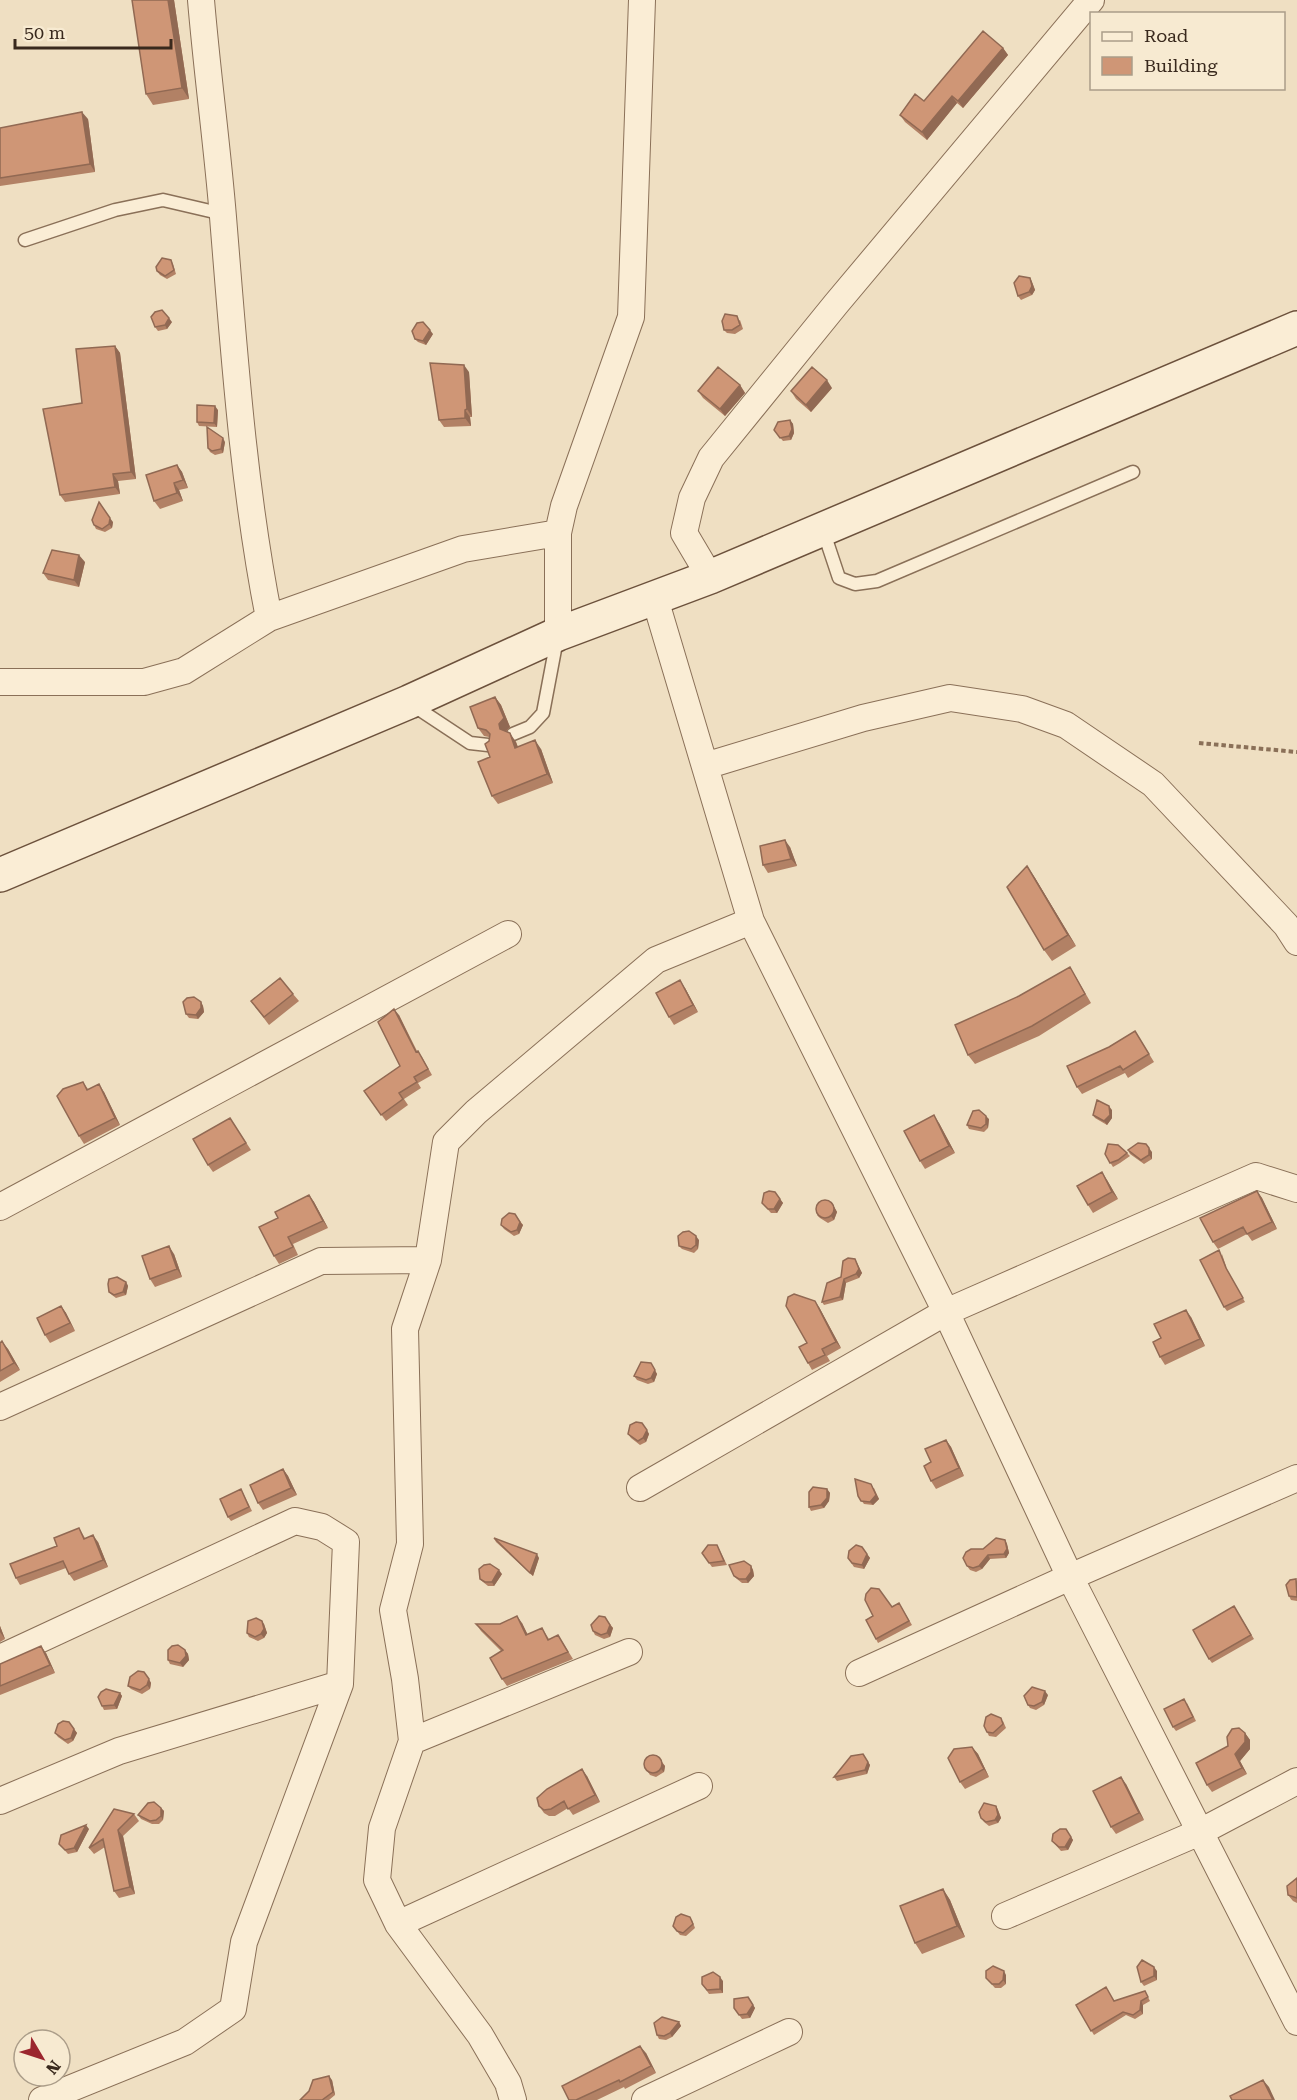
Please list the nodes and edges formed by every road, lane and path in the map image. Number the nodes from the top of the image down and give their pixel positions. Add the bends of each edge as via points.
1 (201, 0) edge
2 (642, 0) edge
3 (1092, 0) edge
4 (223, 214) junction
5 (25, 240) dead end
6 (1297, 328) edge
7 (1133, 472) dead end
8 (822, 529) junction
9 (558, 533) junction
10 (710, 577) junction
11 (654, 599) junction
12 (268, 618) junction
13 (558, 634) junction
14 (0, 682) edge
15 (408, 702) junction
16 (513, 734) edge
17 (1198, 743) dead end
18 (488, 745) edge
19 (1297, 752) edge
20 (705, 766) junction
21 (0, 875) edge
22 (751, 921) junction
23 (1293, 932) edge
24 (508, 934) dead end
25 (1297, 1189) edge
26 (0, 1207) edge
27 (428, 1260) junction
28 (946, 1312) junction
29 (0, 1407) edge
30 (1297, 1478) edge
31 (640, 1488) dead end
32 (1070, 1577) junction
33 (629, 1652) dead end
34 (0, 1658) edge
35 (859, 1673) dead end
36 (340, 1684) junction
37 (412, 1741) junction
38 (1297, 1781) edge
39 (699, 1786) dead end
40 (0, 1801) edge
41 (1200, 1832) junction
42 (1005, 1916) dead end
43 (398, 1924) junction
44 (1297, 2022) edge
45 (789, 2032) dead end
46 (42, 2100) edge
47 (513, 2100) edge
48 (645, 2100) edge

1 - 4 street
2 - 9 street via 631,316
3 - 10 street via 711,458 692,498 684,533
4 - 5 lane via 163,200 116,210
4 - 12 street via 234,369 256,553
6 - 8 main road
7 - 8 lane via 877,580 855,584 839,578
8 - 10 main road
9 - 12 street via 463,549
9 - 13 street
10 - 11 main road
11 - 13 main road
11 - 20 street
12 - 14 street via 184,671 144,682
13 - 15 main road
13 - 16 lane via 543,713 530,727
15 - 18 lane via 470,743
15 - 21 main road
17 - 19 path
20 - 22 street
20 - 23 street via 863,718 950,698 1022,709 1066,726 1153,784
22 - 27 street via 656,960 476,1112 446,1142
22 - 28 street
24 - 26 street
25 - 28 street via 1256,1176
27 - 29 street via 321,1262
27 - 37 street via 405,1329 410,1544 393,1610
28 - 31 street
28 - 32 street
30 - 32 street
32 - 35 street
32 - 41 street
33 - 37 street
34 - 36 street via 295,1521 322,1527 346,1542
36 - 40 street via 119,1751
36 - 46 street via 244,1942 233,2009 186,2042
37 - 43 street via 382,1828 377,1880
38 - 41 street
39 - 43 street
41 - 42 street
41 - 44 street
43 - 47 street via 480,2035 508,2083
45 - 48 street

